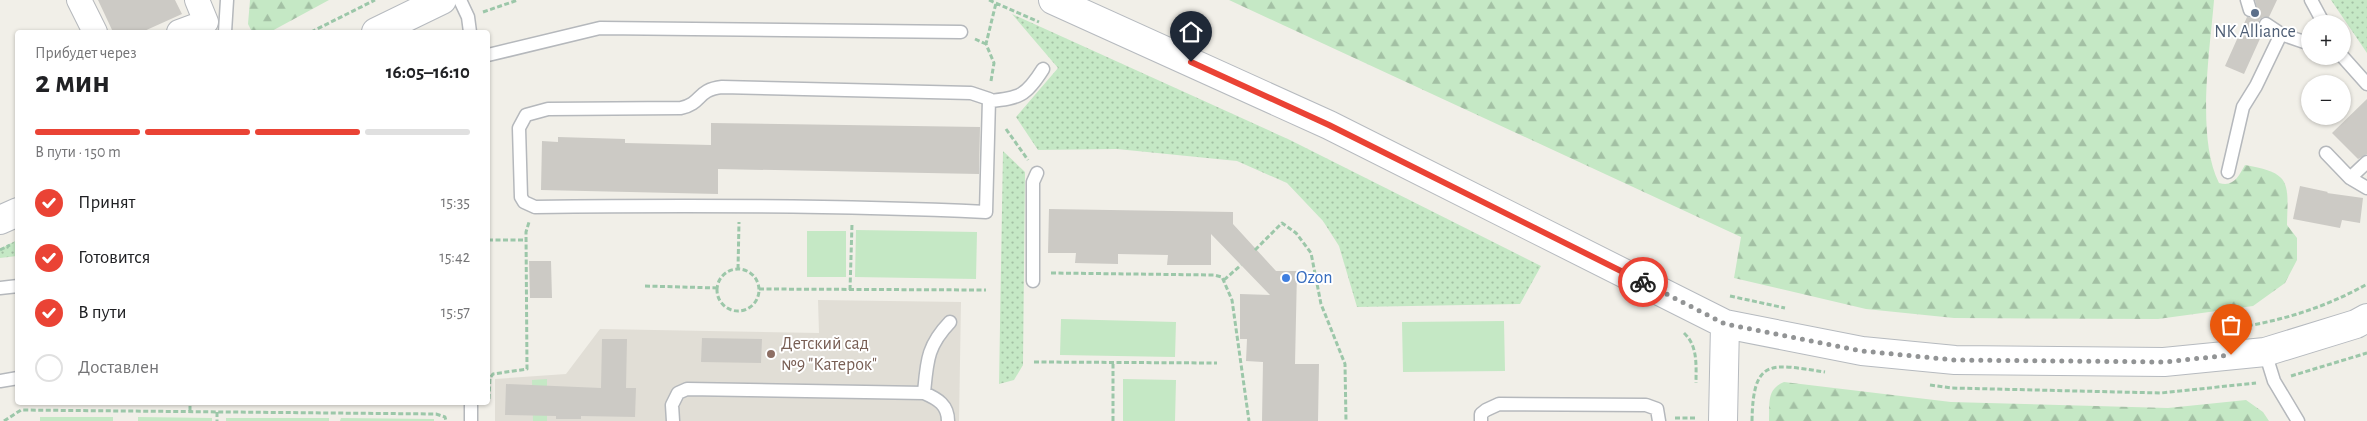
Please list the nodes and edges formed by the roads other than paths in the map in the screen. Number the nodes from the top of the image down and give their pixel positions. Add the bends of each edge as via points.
1 (80, 0) edge
2 (197, 0) edge
3 (228, 0) edge
4 (442, 0) edge
5 (460, 0) edge
6 (2310, 0) edge
7 (1047, 12) edge
8 (2319, 15) edge
9 (2266, 24) dead end
10 (94, 30) edge
11 (184, 30) edge
12 (225, 30) edge
13 (380, 30) edge
14 (470, 30) edge
15 (961, 32) dead end
16 (2280, 34) junction
17 (2301, 41) edge
18 (490, 55) edge
19 (2350, 65) edge
20 (1043, 68) dead end
21 (2367, 84) edge
22 (989, 101) junction
23 (2326, 153) dead end
24 (2367, 162) edge
25 (2228, 172) dead end
26 (1037, 173) road end
27 (2350, 178) junction
28 (2367, 188) edge
29 (15, 213) edge
30 (0, 220) edge
31 (1033, 277) road end
32 (15, 286) edge
33 (0, 288) edge
34 (2367, 318) edge
35 (950, 322) dead end
36 (1725, 324) junction
37 (2265, 352) junction
38 (15, 378) edge
39 (0, 381) edge
40 (924, 393) junction
41 (471, 405) edge
42 (471, 421) edge
43 (673, 421) edge
44 (948, 421) edge
45 (1481, 421) edge
46 (1659, 421) edge
47 (1723, 421) edge
48 (2298, 421) edge

1 - 10 street
2 - 11 street via 206,22
3 - 12 lane
4 - 13 main road
5 - 14 lane
6 - 8 lane
7 - 36 main road via 1329,125
9 - 16 lane
15 - 18 lane via 600,28
16 - 17 lane
16 - 25 lane via 2243,107
19 - 21 lane
20 - 22 lane via 1032,86 1015,99
22 - 22 lane via 986,212 739,204 536,207 521,197 519,128 526,116 548,108 681,108 692,105 704,91 722,88 971,93
23 - 27 lane
24 - 27 lane
26 - 31 lane via 1033,182
27 - 28 lane
29 - 30 main road
32 - 33 lane
34 - 37 main road
35 - 40 lane via 936,336 928,352
36 - 37 main road via 1862,351 1955,360 2164,362
36 - 47 main road
37 - 48 lane via 2274,381
38 - 39 lane
40 - 43 lane via 687,389 678,393 672,405
40 - 44 lane via 943,403
41 - 42 lane
45 - 46 lane via 1481,414 1499,404 1650,406 1657,410

